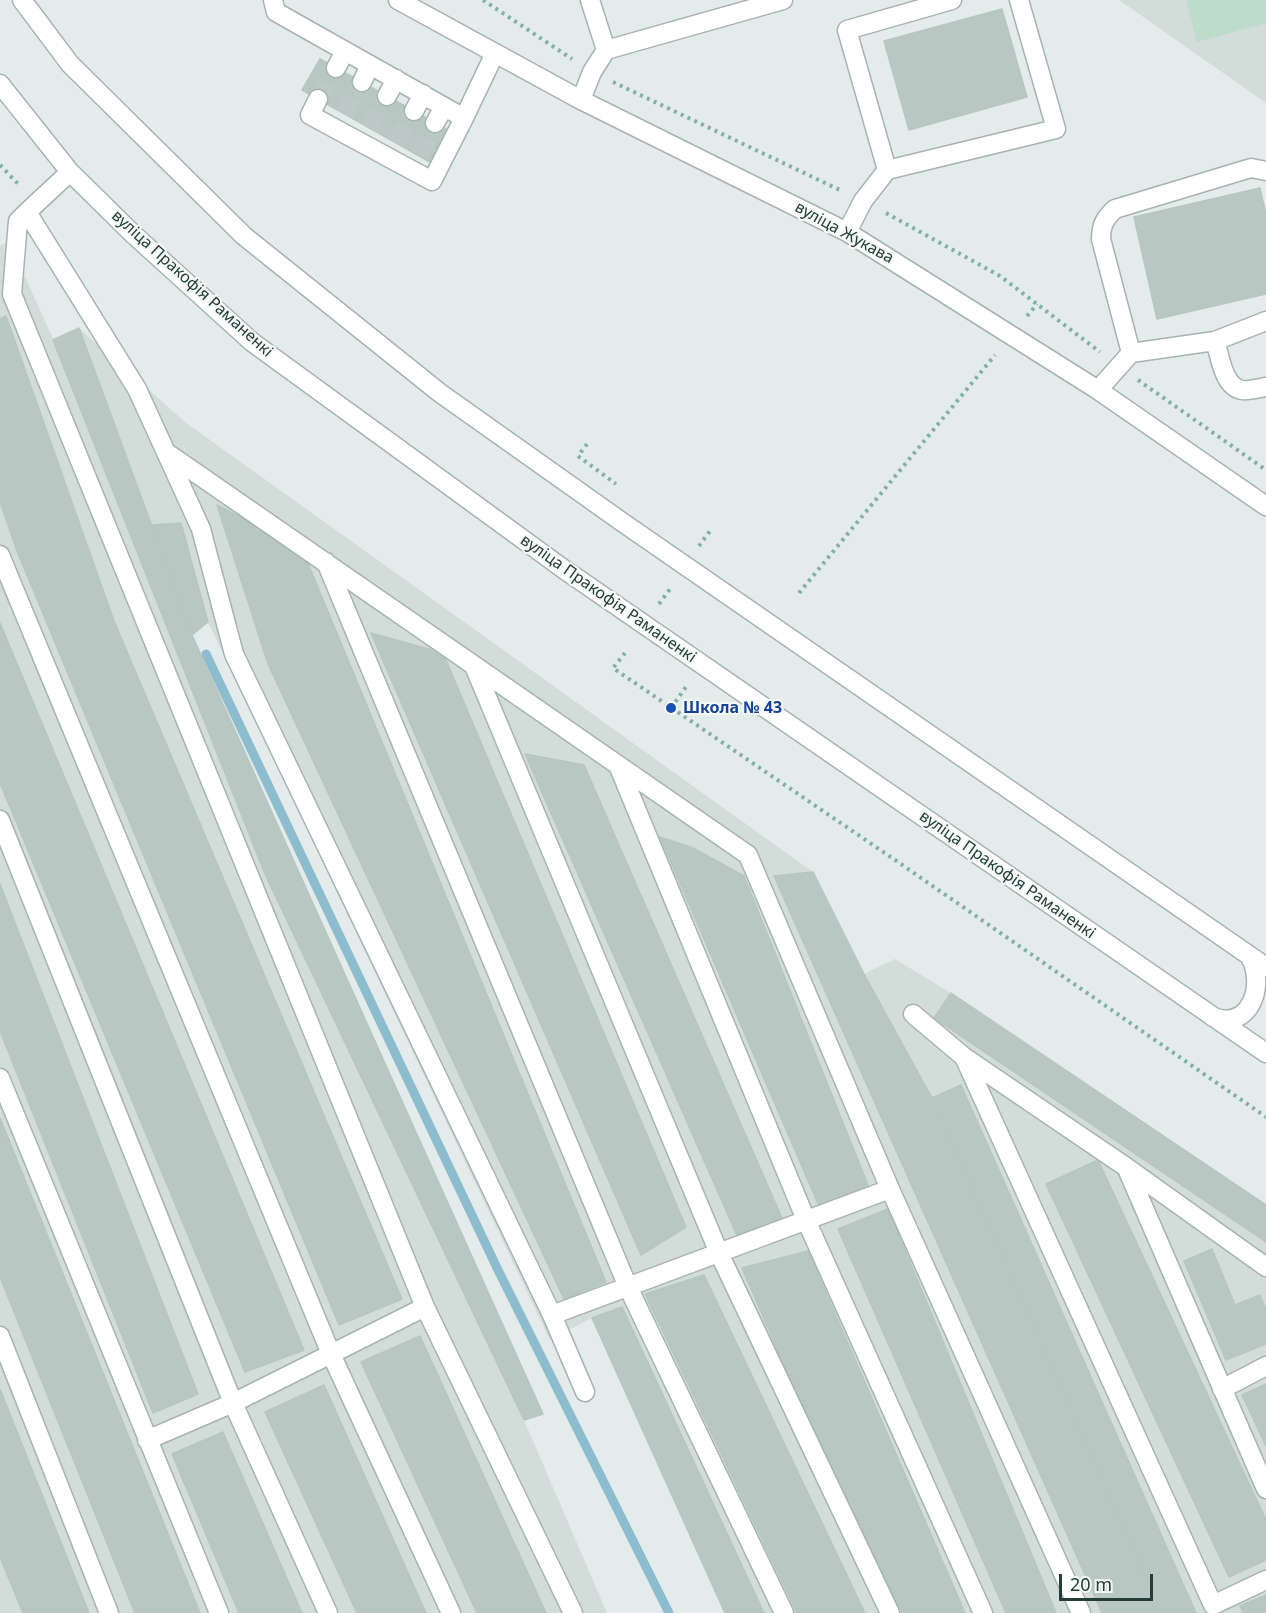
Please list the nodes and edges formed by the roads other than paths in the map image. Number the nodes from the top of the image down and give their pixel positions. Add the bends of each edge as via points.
1 (22, 0) edge
2 (273, 0) edge
3 (398, 0) edge
4 (590, 0) edge
5 (783, 0) edge
6 (952, 0) edge
7 (1019, 0) edge
8 (606, 50) junction
9 (345, 51) junction
10 (495, 53) junction
11 (370, 65) junction
12 (336, 68) tunnel mouth
13 (396, 79) junction
14 (362, 82) tunnel mouth
15 (0, 84) edge
16 (423, 94) junction
17 (387, 96) tunnel mouth
18 (318, 99) tunnel mouth
19 (581, 100) junction
20 (444, 106) junction
21 (414, 111) tunnel mouth
22 (464, 118) junction
23 (435, 123) tunnel mouth
24 (887, 170) junction
25 (1266, 171) edge
26 (70, 172) junction
27 (27, 212) junction
28 (848, 232) junction
29 (6, 296) edge
30 (1266, 321) edge
31 (1215, 341) junction
32 (1131, 353) junction
33 (1266, 387) edge
34 (1098, 390) junction
35 (166, 452) junction
36 (1266, 506) edge
37 (0, 555) edge
38 (326, 562) junction
39 (6, 586) edge
40 (474, 666) junction
41 (618, 765) junction
42 (0, 820) edge
43 (1247, 954) junction
44 (1266, 967) edge
45 (913, 1014) dead end
46 (1207, 1014) junction
47 (1266, 1053) edge
48 (964, 1057) junction
49 (0, 1078) edge
50 (1126, 1167) junction
51 (890, 1189) junction
52 (806, 1220) junction
53 (718, 1253) junction
54 (1266, 1267) edge
55 (628, 1287) junction
56 (425, 1307) junction
57 (552, 1315) junction
58 (0, 1336) edge
59 (331, 1354) junction
60 (1266, 1366) edge
61 (1222, 1389) junction
62 (585, 1392) dead end
63 (233, 1404) junction
64 (147, 1440) junction
65 (1264, 1477) edge
66 (1266, 1580) edge
67 (110, 1613) edge
68 (219, 1613) edge
69 (328, 1613) edge
70 (451, 1613) edge
71 (573, 1613) edge
72 (784, 1613) edge
73 (890, 1613) edge
74 (983, 1613) edge
75 (1081, 1613) edge

1 - 43 street via 70,64 244,236 440,393
2 - 9 street via 276,12
3 - 10 street, вуліца Жукава
4 - 8 street
5 - 8 street
6 - 24 street via 847,30
7 - 24 street via 1056,129
8 - 19 street
9 - 11 street
9 - 12 street
10 - 19 street, вуліца Жукава
10 - 22 street
11 - 13 street
11 - 14 street
13 - 16 street
13 - 17 street
15 - 26 street, вуліца Пракофія Раманенкі
16 - 20 street
16 - 21 street
18 - 22 street via 310,115 341,122 393,150 415,162 432,181
19 - 28 street, вуліца Жукава
20 - 22 street
20 - 23 street
24 - 28 street via 863,201
25 - 32 street via 1251,168 1115,209 1106,217 1101,239
26 - 27 street
26 - 46 street, вуліца Пракофія Раманенкі via 252,342 565,570
27 - 29 street via 18,221
27 - 35 street via 137,389
28 - 34 street, вуліца Жукава
29 - 56 street
30 - 31 street
31 - 32 street
31 - 33 street via 1228,381 1234,387
32 - 34 street
34 - 36 street, вуліца Жукава
35 - 38 street
35 - 57 street via 201,529 234,654
37 - 39 street
38 - 40 street
38 - 55 street
39 - 59 street
40 - 41 street
40 - 53 street
41 - 51 street via 748,855
41 - 52 street
42 - 63 street
43 - 44 street
43 - 46 street via 1260,972 1262,983 1256,1003 1238,1017 1217,1018
45 - 48 street
46 - 47 street, вуліца Пракофія Раманенкі
48 - 50 street
48 - 66 street via 1213,1605
49 - 64 street
50 - 54 street
50 - 61 street
51 - 52 street
51 - 75 street
52 - 53 street
52 - 74 street
53 - 55 street
53 - 73 street
55 - 57 street
55 - 72 street
56 - 59 street
56 - 71 street
57 - 62 street
58 - 67 street
59 - 63 street
59 - 70 street
60 - 61 street
61 - 65 street
63 - 64 street
63 - 69 street
64 - 68 street

